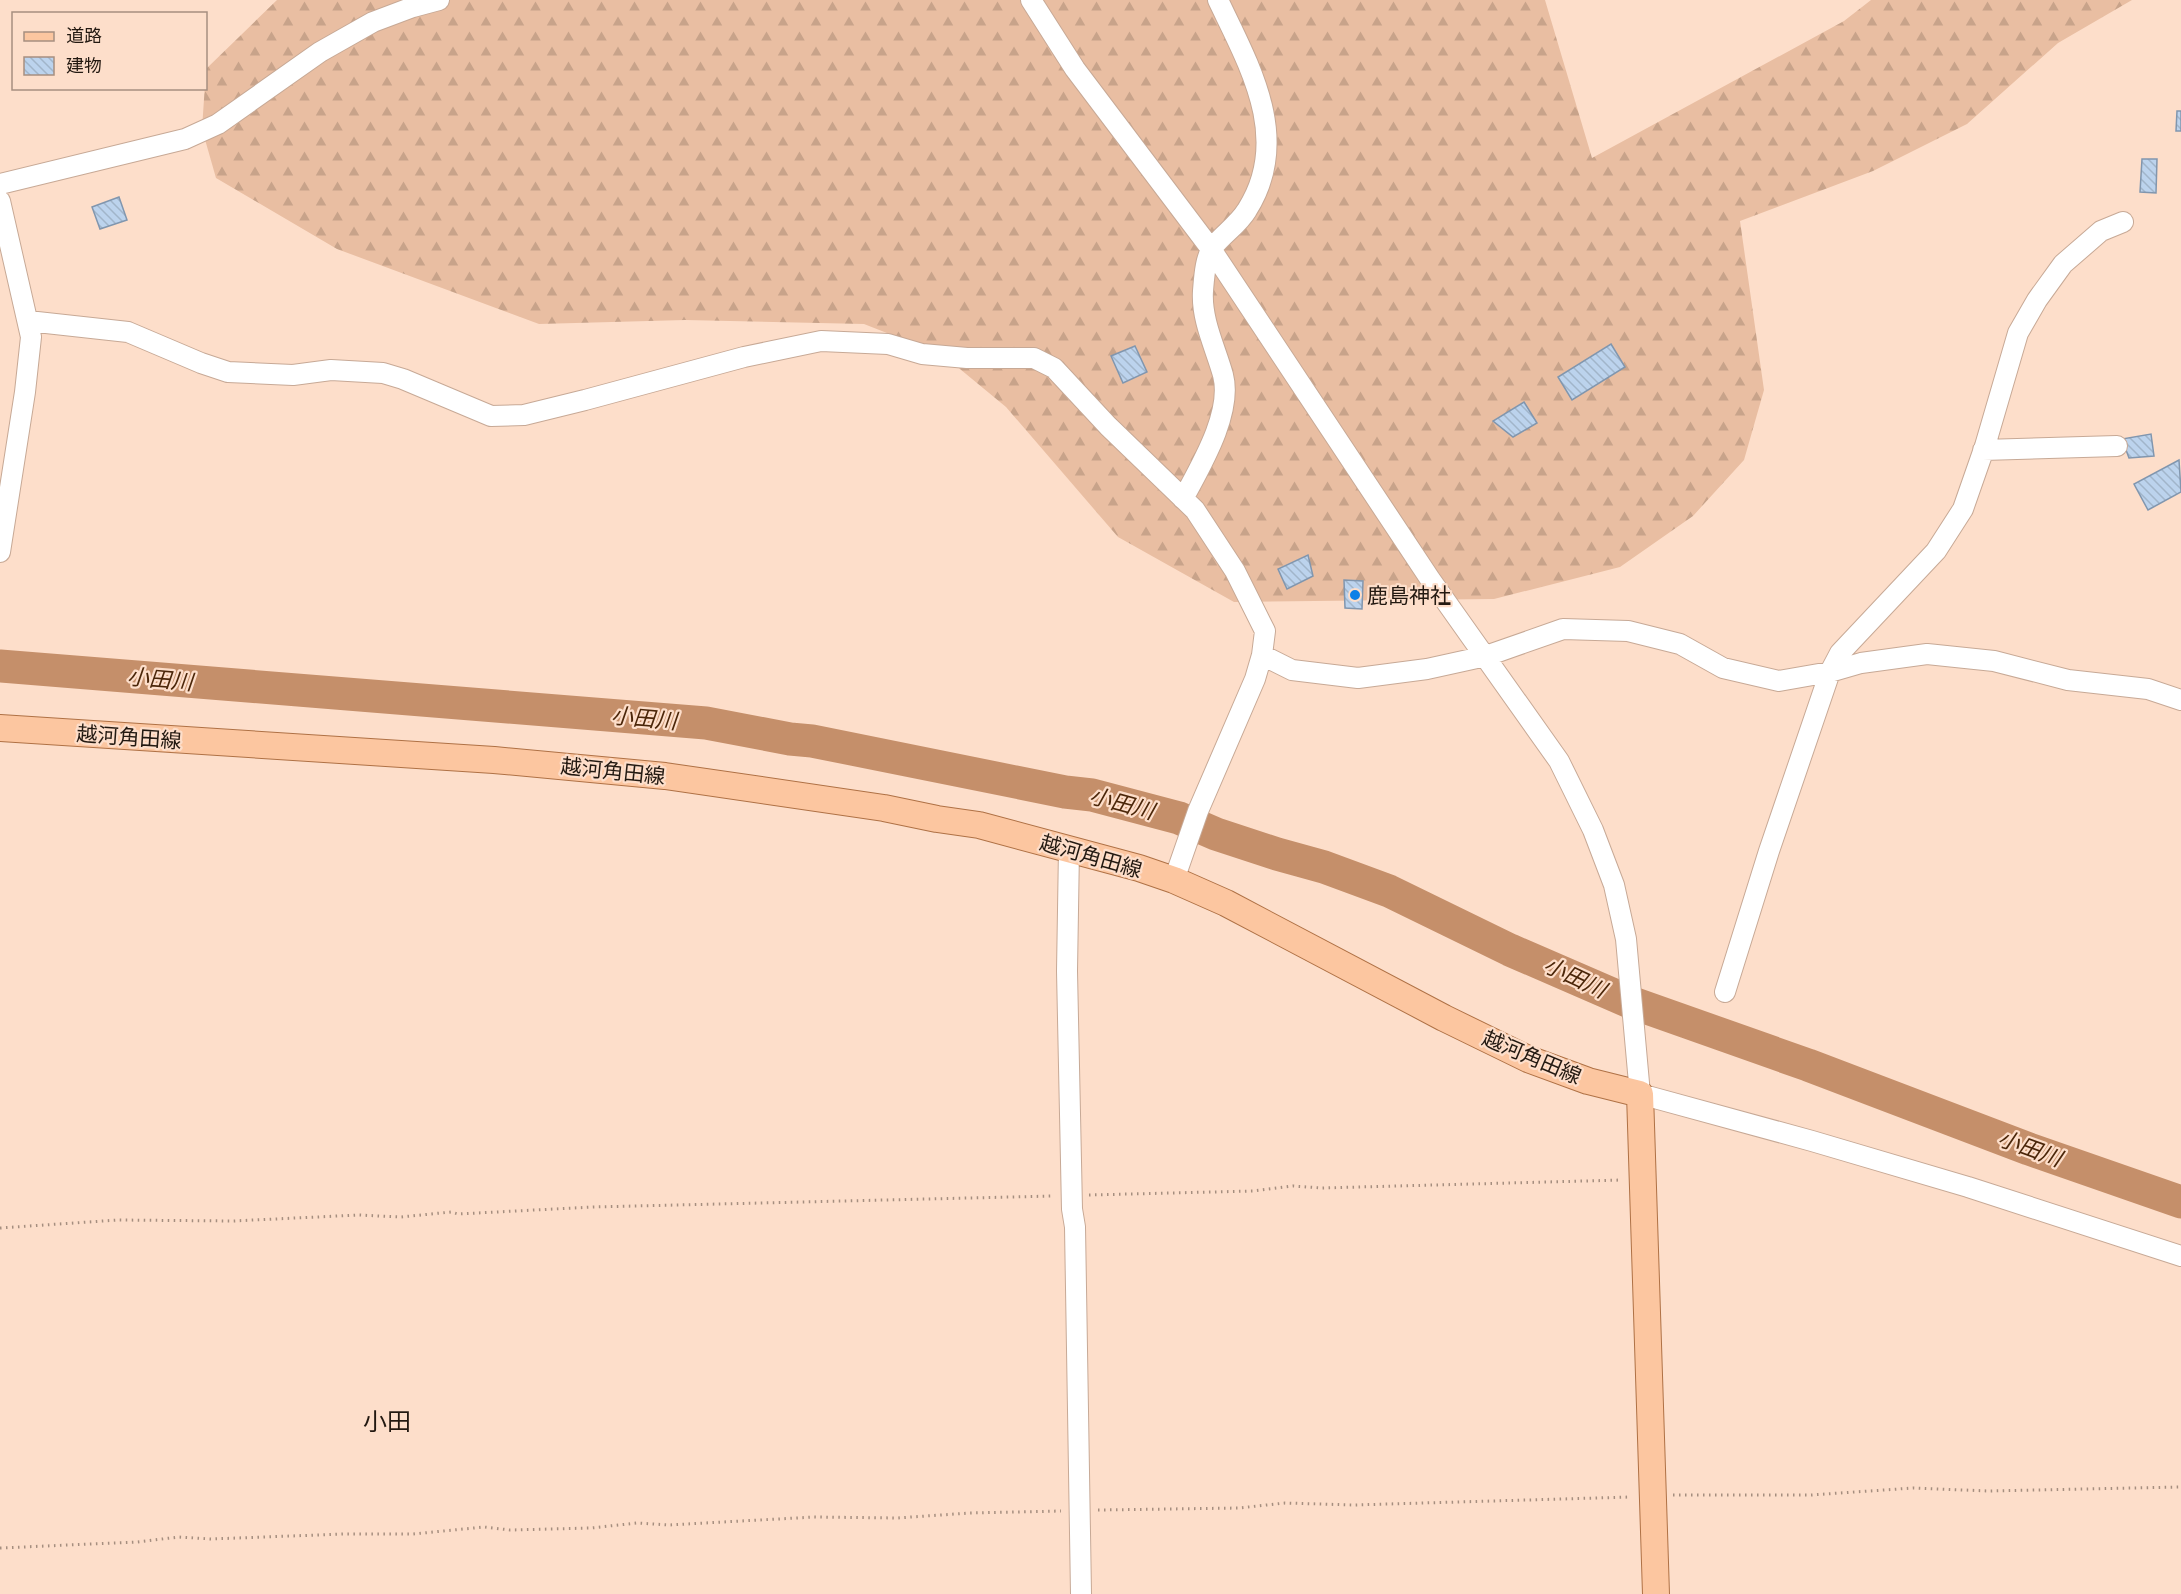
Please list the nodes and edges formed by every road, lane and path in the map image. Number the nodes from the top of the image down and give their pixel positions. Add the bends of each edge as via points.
1 (439, 0) edge
2 (1031, 0) edge
3 (1218, 0) edge
4 (0, 184) edge
5 (0, 201) edge
6 (2123, 222) dead end
7 (1211, 249) junction
8 (28, 321) junction
9 (2117, 446) dead end
10 (1983, 450) junction
11 (1183, 499) junction
12 (0, 552) edge
13 (1262, 655) junction
14 (1486, 656) junction
15 (1830, 672) junction
16 (2181, 699) edge
17 (0, 728) edge
18 (1069, 849) junction
19 (1174, 880) junction
20 (1725, 992) dead end
21 (1640, 1094) junction
22 (1643, 1180) junction
23 (1073, 1196) junction
24 (0, 1228) edge
25 (2181, 1256) edge
26 (2181, 1487) edge
27 (1653, 1496) junction
28 (1080, 1510) junction
29 (0, 1548) edge
30 (1081, 1594) edge
31 (1656, 1594) edge

1 - 4 street via 374,22 320,52 218,124 185,139
2 - 7 street via 1075,69
3 - 7 street via 1263,105 1268,146 1264,176 1247,211
5 - 8 street
6 - 10 street via 2101,231 2063,264 2037,300 2018,333
7 - 11 street via 1203,293 1224,379 1223,408 1214,441
7 - 14 street via 1430,579
8 - 11 street via 128,332 228,372 383,373 491,416 524,415 821,340 888,344 922,354 967,358 1034,358 1054,368
8 - 12 street via 31,337 26,381
9 - 10 street
10 - 15 street via 1963,509 1936,551 1840,652
11 - 13 street via 1195,510 1240,581 1264,631
13 - 14 street via 1292,670 1358,678
13 - 19 street
14 - 15 street via 1563,629 1628,631 1680,644 1723,668 1779,681
14 - 21 street via 1558,761 1593,830 1614,885 1626,939
15 - 16 street via 1861,663 1927,654 1994,661 2068,680 2148,689
15 - 20 street
17 - 18 main road, 越河角田線 via 494,760 665,776 979,825
18 - 19 main road, 越河角田線
18 - 23 street via 1067,971
19 - 21 main road, 越河角田線 via 1528,1059 1588,1081
21 - 22 main road
21 - 25 street via 1968,1187
22 - 23 path via 1293,1186 1253,1191
22 - 27 main road
23 - 24 path via 593,1207 400,1217 118,1220
23 - 28 street
26 - 27 path via 1989,1491 1913,1488 1811,1495
27 - 28 path
27 - 31 main road
28 - 29 path via 637,1523 591,1528 484,1527 413,1534 178,1537
28 - 30 street

